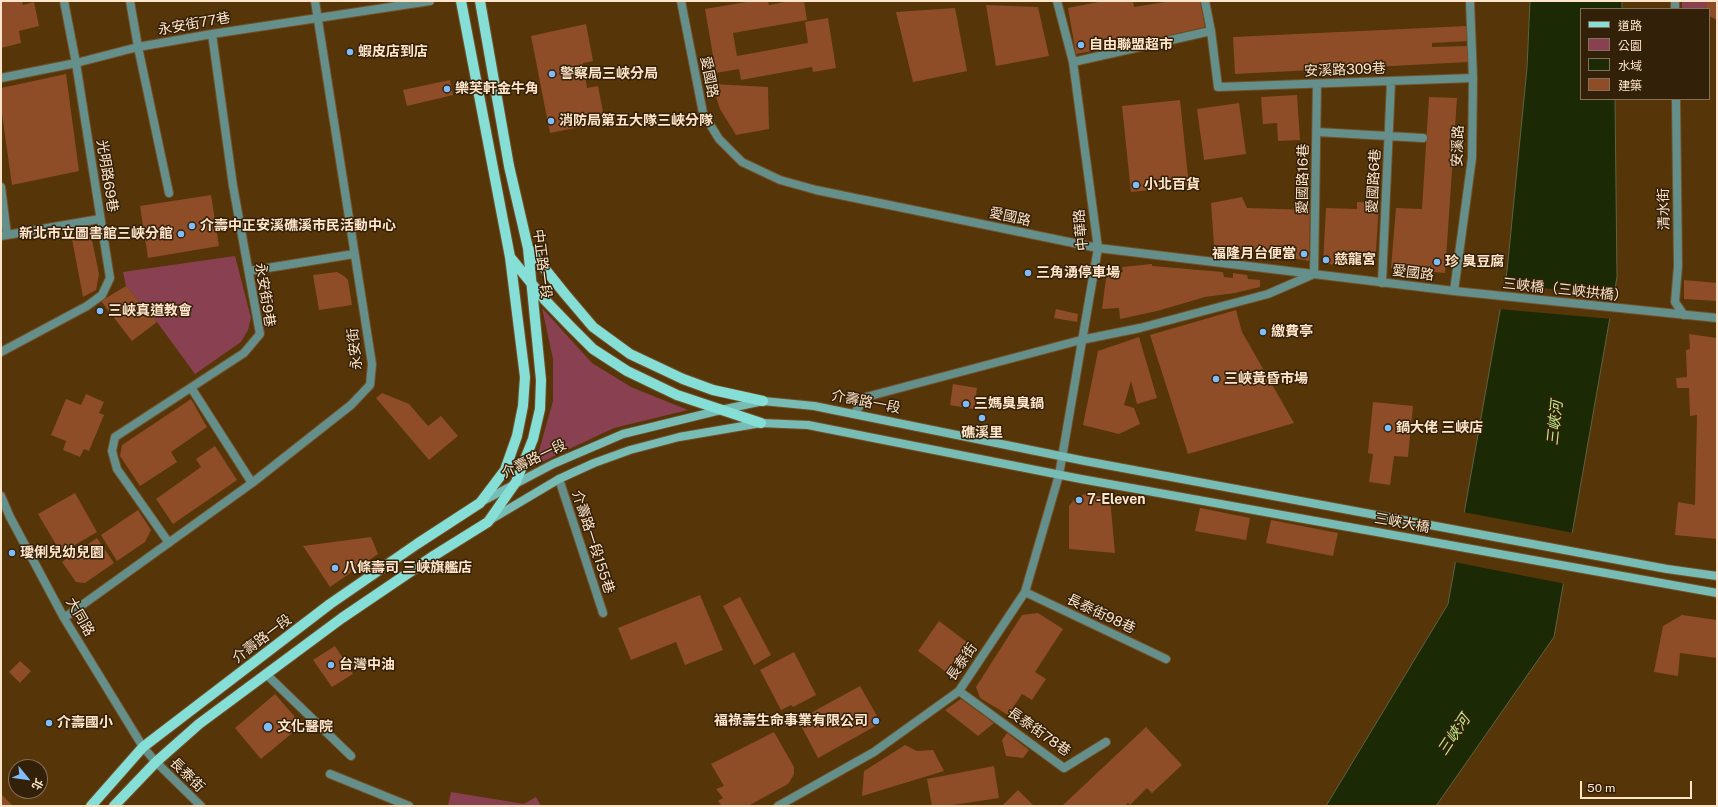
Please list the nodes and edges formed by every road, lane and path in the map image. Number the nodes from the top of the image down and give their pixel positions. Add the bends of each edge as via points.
1 (64, 1) edge
2 (130, 1) edge
3 (315, 1) edge
4 (430, 1) edge
5 (461, 1) edge
6 (480, 1) edge
7 (681, 1) edge
8 (1057, 1) edge
9 (1205, 1) edge
10 (1470, 1) edge
11 (319, 18) junction
12 (1210, 31) junction
13 (212, 34) junction
14 (488, 45) junction
15 (138, 47) junction
16 (469, 48) junction
17 (1073, 62) junction
18 (76, 63) junction
19 (1, 78) edge
20 (1473, 78) junction
21 (1391, 82) junction
22 (1317, 84) junction
23 (1676, 100) edge
24 (1316, 132) junction
25 (1389, 136) junction
26 (1423, 138) dead end
27 (1, 188) edge
28 (169, 193) dead end
29 (100, 219) junction
30 (4, 235) edge
31 (528, 248) junction
32 (1098, 248) junction
33 (354, 254) junction
34 (510, 257) junction
35 (249, 271) junction
36 (1314, 274) junction
37 (1382, 282) junction
38 (532, 284) junction
39 (1454, 291) junction
40 (1684, 315) junction
41 (1717, 318) edge
42 (1081, 340) junction
43 (1, 352) edge
44 (192, 389) junction
45 (763, 401) junction
46 (721, 410) junction
47 (854, 414) junction
48 (761, 423) junction
49 (1062, 456) junction
50 (1085, 461) joint
51 (1059, 474) junction
52 (559, 479) junction
53 (1081, 479) joint
54 (516, 482) junction
55 (252, 483) junction
56 (1, 496) edge
57 (480, 503) junction
58 (488, 522) junction
59 (169, 543) junction
60 (1717, 576) edge
61 (1025, 592) junction
62 (1717, 594) edge
63 (603, 612) dead end
64 (64, 618) junction
65 (1166, 659) dead end
66 (266, 674) junction
67 (959, 691) junction
68 (1106, 742) dead end
69 (143, 747) junction
70 (351, 756) dead end
71 (156, 762) junction
72 (330, 774) dead end
73 (91, 806) edge
74 (114, 806) edge
75 (201, 806) edge
76 (409, 806) edge
77 (778, 806) edge

1 - 18 street, 光明路69巷
2 - 15 street
3 - 11 street, 永安街
4 - 11 street, 永安街77巷
5 - 16 main road
6 - 14 main road, 中正路一段
7 - 32 street, 愛國路 via 703,113 719,139 742,162 780,180 816,190
8 - 17 street, 中華路
9 - 12 street
10 - 20 street, 安溪路
11 - 13 street, 永安街77巷
11 - 33 street, 永安街
12 - 17 street
12 - 22 street, 安溪路309巷 via 1218,87
13 - 15 street, 永安街77巷
13 - 35 street, 永安街9巷 via 233,186
14 - 16 main road
14 - 31 main road, 中正路一段 via 509,166
15 - 18 street, 永安街77巷
15 - 28 street
16 - 34 main road
17 - 32 street, 中華路
18 - 19 street
18 - 29 street, 光明路69巷
20 - 21 street, 安溪路309巷
20 - 39 street, 安溪路 via 1472,158
21 - 22 street, 安溪路309巷
21 - 25 street, 愛國路6巷
22 - 24 street, 愛國路16巷
23 - 40 street, 清水街 via 1678,266 1675,302
24 - 25 street
24 - 36 street, 愛國路16巷
25 - 26 street
25 - 37 street, 愛國路6巷
27 - 30 street
29 - 30 street
29 - 43 street, 光明路69巷 via 110,278 102,295 87,306
31 - 38 main road, 中正路一段
31 - 45 main road via 593,327 630,354 695,384
32 - 36 street, 愛國路
32 - 42 street, 中華路
33 - 35 street
33 - 55 street, 永安街 via 372,364 370,385 351,405
34 - 38 main road
34 - 57 main road via 525,377 523,406 517,436 505,470
35 - 44 street, 永安街9巷 via 260,334 244,353
36 - 37 street, 愛國路
36 - 42 street via 1268,294 1140,328
37 - 39 street, 愛國路
38 - 46 main road via 594,349 627,371 677,395
38 - 54 main road, 中正路一段 via 541,380 540,409 533,439
39 - 40 street, 三峽橋（三峽拱橋）
40 - 41 street, 三峽橋（三峽拱橋）
42 - 47 street via 866,397
42 - 49 street, 中華路
44 - 55 street
44 - 59 street, 永安街9巷 via 115,437 112,451 117,469
45 - 46 main road, 介壽路一段
45 - 47 main road, 介壽路一段 via 814,406
46 - 48 main road
46 - 54 main road, 介壽路一段 via 623,434
47 - 49 main road, 介壽路一段
48 - 51 main road, 介壽路一段 via 808,425
48 - 52 main road, 介壽路一段 via 679,437 630,450
49 - 50 main road, 介壽路一段
49 - 51 street, 中華路
50 - 60 main road, 三峽大橋 via 1667,569
51 - 53 main road, 介壽路一段
51 - 61 street, 長泰街
52 - 58 main road, 介壽路一段
52 - 63 street, 介壽路一段155巷
53 - 62 main road, 三峽大橋
54 - 57 main road, 介壽路一段
54 - 58 main road, 中正路一段
55 - 59 street, 永安街
56 - 64 street, 大同路
57 - 69 main road, 介壽路一段 via 330,604
58 - 66 main road, 介壽路一段 via 342,618
59 - 64 street, 永安街
61 - 65 street, 長泰街98巷
61 - 67 street, 長泰街
64 - 69 street, 大同路
66 - 70 street
66 - 71 main road, 介壽路一段 via 199,724
67 - 68 street, 長泰街78巷 via 1064,768
67 - 77 street, 長泰街 via 874,752
69 - 71 street, 大同路
69 - 73 main road, 介壽路一段
71 - 74 main road, 介壽路一段
71 - 75 street, 長泰街
72 - 76 street

